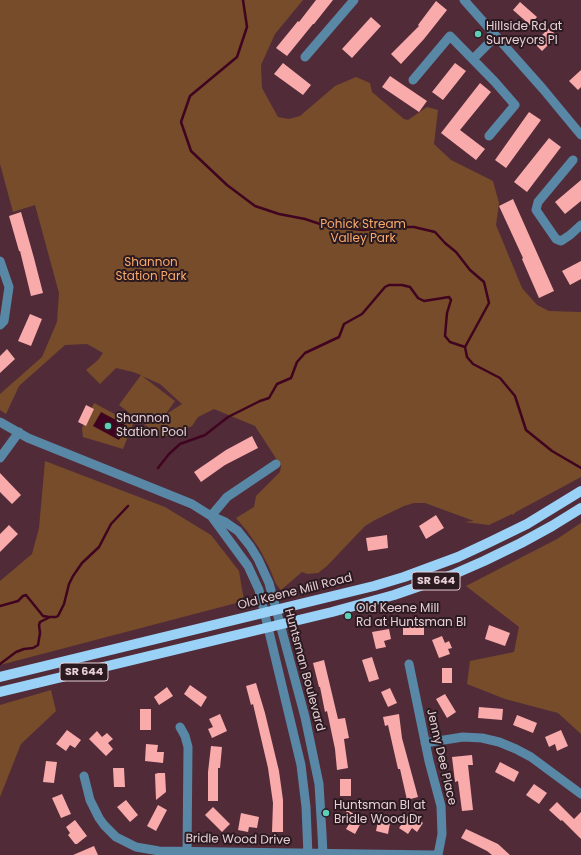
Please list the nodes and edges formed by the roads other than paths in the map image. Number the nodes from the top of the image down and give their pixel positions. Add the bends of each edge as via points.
1 (354, 0) edge
2 (464, 0) edge
3 (496, 36) junction
4 (305, 57) dead end
5 (473, 59) junction
6 (413, 80) dead end
7 (581, 135) edge
8 (489, 136) dead end
9 (573, 160) dead end
10 (581, 225) edge
11 (0, 261) edge
12 (0, 325) edge
13 (0, 422) edge
14 (19, 432) junction
15 (0, 458) edge
16 (276, 464) dead end
17 (579, 492) edge
18 (581, 508) edge
19 (211, 516) junction
20 (276, 610) junction
21 (264, 612) junction
22 (280, 625) junction
23 (268, 628) junction
24 (408, 664) dead end
25 (0, 677) edge
26 (0, 692) edge
27 (180, 727) dead end
28 (425, 743) junction
29 (84, 776) dead end
30 (581, 794) edge
31 (187, 853) edge
32 (308, 854) edge
33 (323, 854) edge
34 (434, 855) edge
35 (438, 855) edge

1 - 4 street
2 - 3 street
3 - 5 street
3 - 7 street
5 - 6 street via 450,36
5 - 8 street via 515,105
9 - 10 street via 538,202 536,210 556,239 561,241
11 - 12 street via 9,287 4,321
13 - 14 street, Huntsman Boulevard
14 - 15 street
14 - 19 street, Huntsman Boulevard via 54,449 174,496
16 - 19 street via 227,497
17 - 20 main road, Old Keene Mill Road / SR 644 via 527,524 431,568 374,586
18 - 22 main road, SR 644 via 521,543 452,575 387,597
19 - 20 street, Huntsman Boulevard via 238,531 250,546 264,572
19 - 21 street, Huntsman Boulevard via 248,566 259,590
20 - 21 main road, Old Keene Mill Road / SR 644
20 - 22 street, Huntsman Boulevard
21 - 23 street, Huntsman Boulevard
21 - 25 main road, Old Keene Mill Road / SR 644
22 - 23 main road, SR 644
22 - 33 street, Huntsman Boulevard via 315,763 321,806
23 - 26 main road, SR 644
23 - 32 street, Huntsman Boulevard via 301,766
24 - 28 street, Jenny Dee Place
27 - 31 street via 188,747
28 - 30 street via 463,737 482,738 504,744 531,757
28 - 35 street, Jenny Dee Place via 441,806 442,834
29 - 31 street, Bridle Wood Drive via 95,813 116,837 136,847
31 - 32 street, Bridle Wood Drive
32 - 33 street, Bridle Wood Drive
33 - 34 street, Bridle Wood Drive

